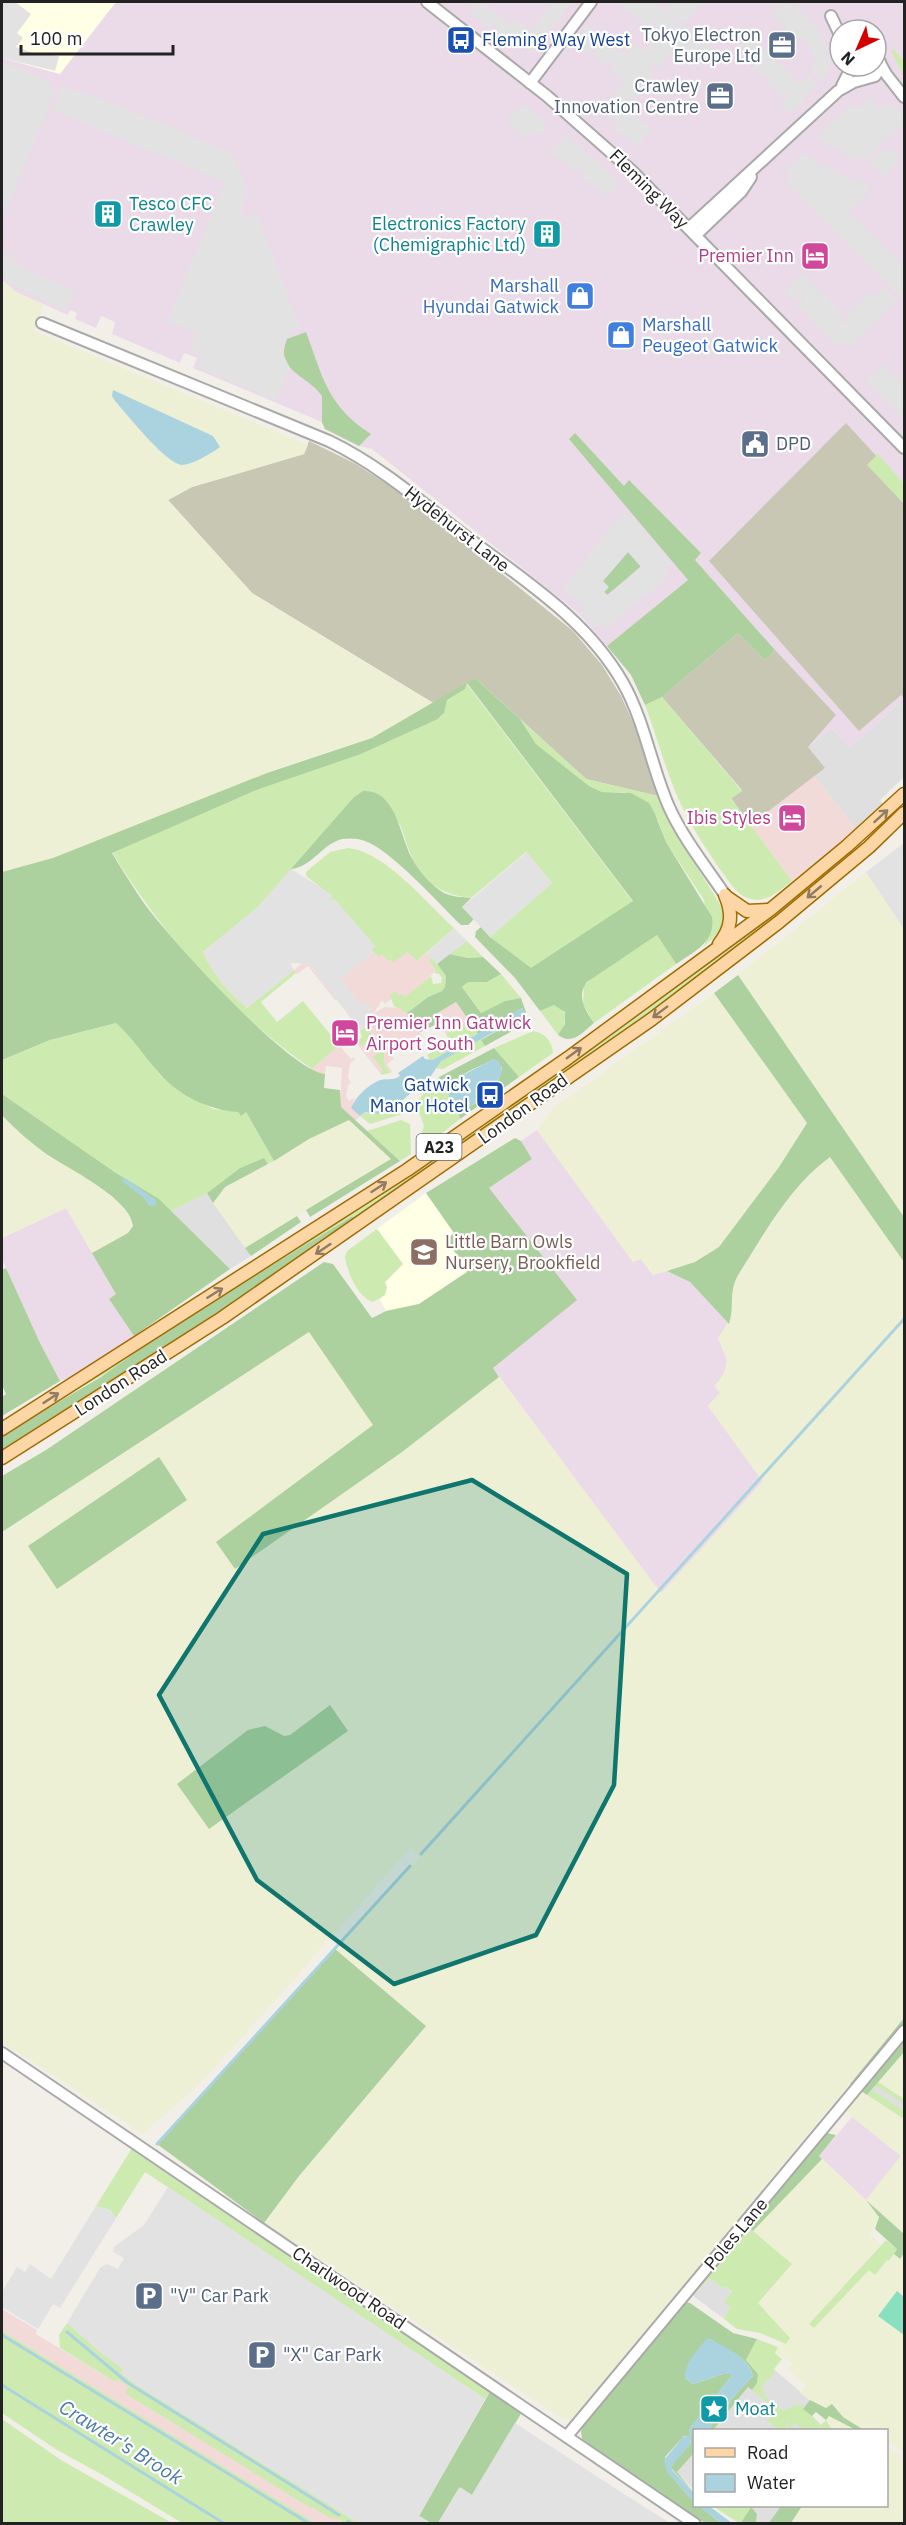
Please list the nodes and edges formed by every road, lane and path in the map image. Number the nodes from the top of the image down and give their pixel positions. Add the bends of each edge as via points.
1 (427, 2) edge
2 (591, 2) edge
3 (831, 15) dead end
4 (832, 18) edge
5 (888, 73) edge
6 (848, 78) edge
7 (867, 79) joint
8 (530, 83) junction
9 (838, 91) junction
10 (903, 95) edge
11 (692, 232) junction
12 (42, 323) dead end
13 (904, 448) edge
14 (904, 794) edge
15 (904, 813) edge
16 (725, 895) junction
17 (771, 909) junction
18 (692, 968) junction
19 (2, 1429) edge
20 (2, 1458) edge
21 (904, 2031) edge
22 (2, 2053) edge
23 (567, 2436) junction
24 (695, 2523) edge

1 - 8 street, Fleming Way
2 - 8 street
3 - 4 street
5 - 10 street
6 - 9 street
7 - 9 street via 851,82
7 - 10 street via 880,81
8 - 11 street, Fleming Way via 604,145
9 - 11 street via 759,167 743,190
11 - 13 street, Fleming Way
12 - 16 street, Hydehurst Lane via 358,455 558,608 595,644 621,681 641,721 669,806
17 -> 14 main road, London Road / A23
15 -> 20 main road, London Road / A23 via 779,922 652,1019 222,1318
16 - 17 main road via 747,911
16 - 18 main road via 731,913 728,931
17 - 18 main road, London Road / A23
19 -> 18 main road, London Road / A23 via 407,1170
21 - 23 street, Poles Lane
22 - 23 street, Charlwood Road
23 - 24 street, Charlwood Road

